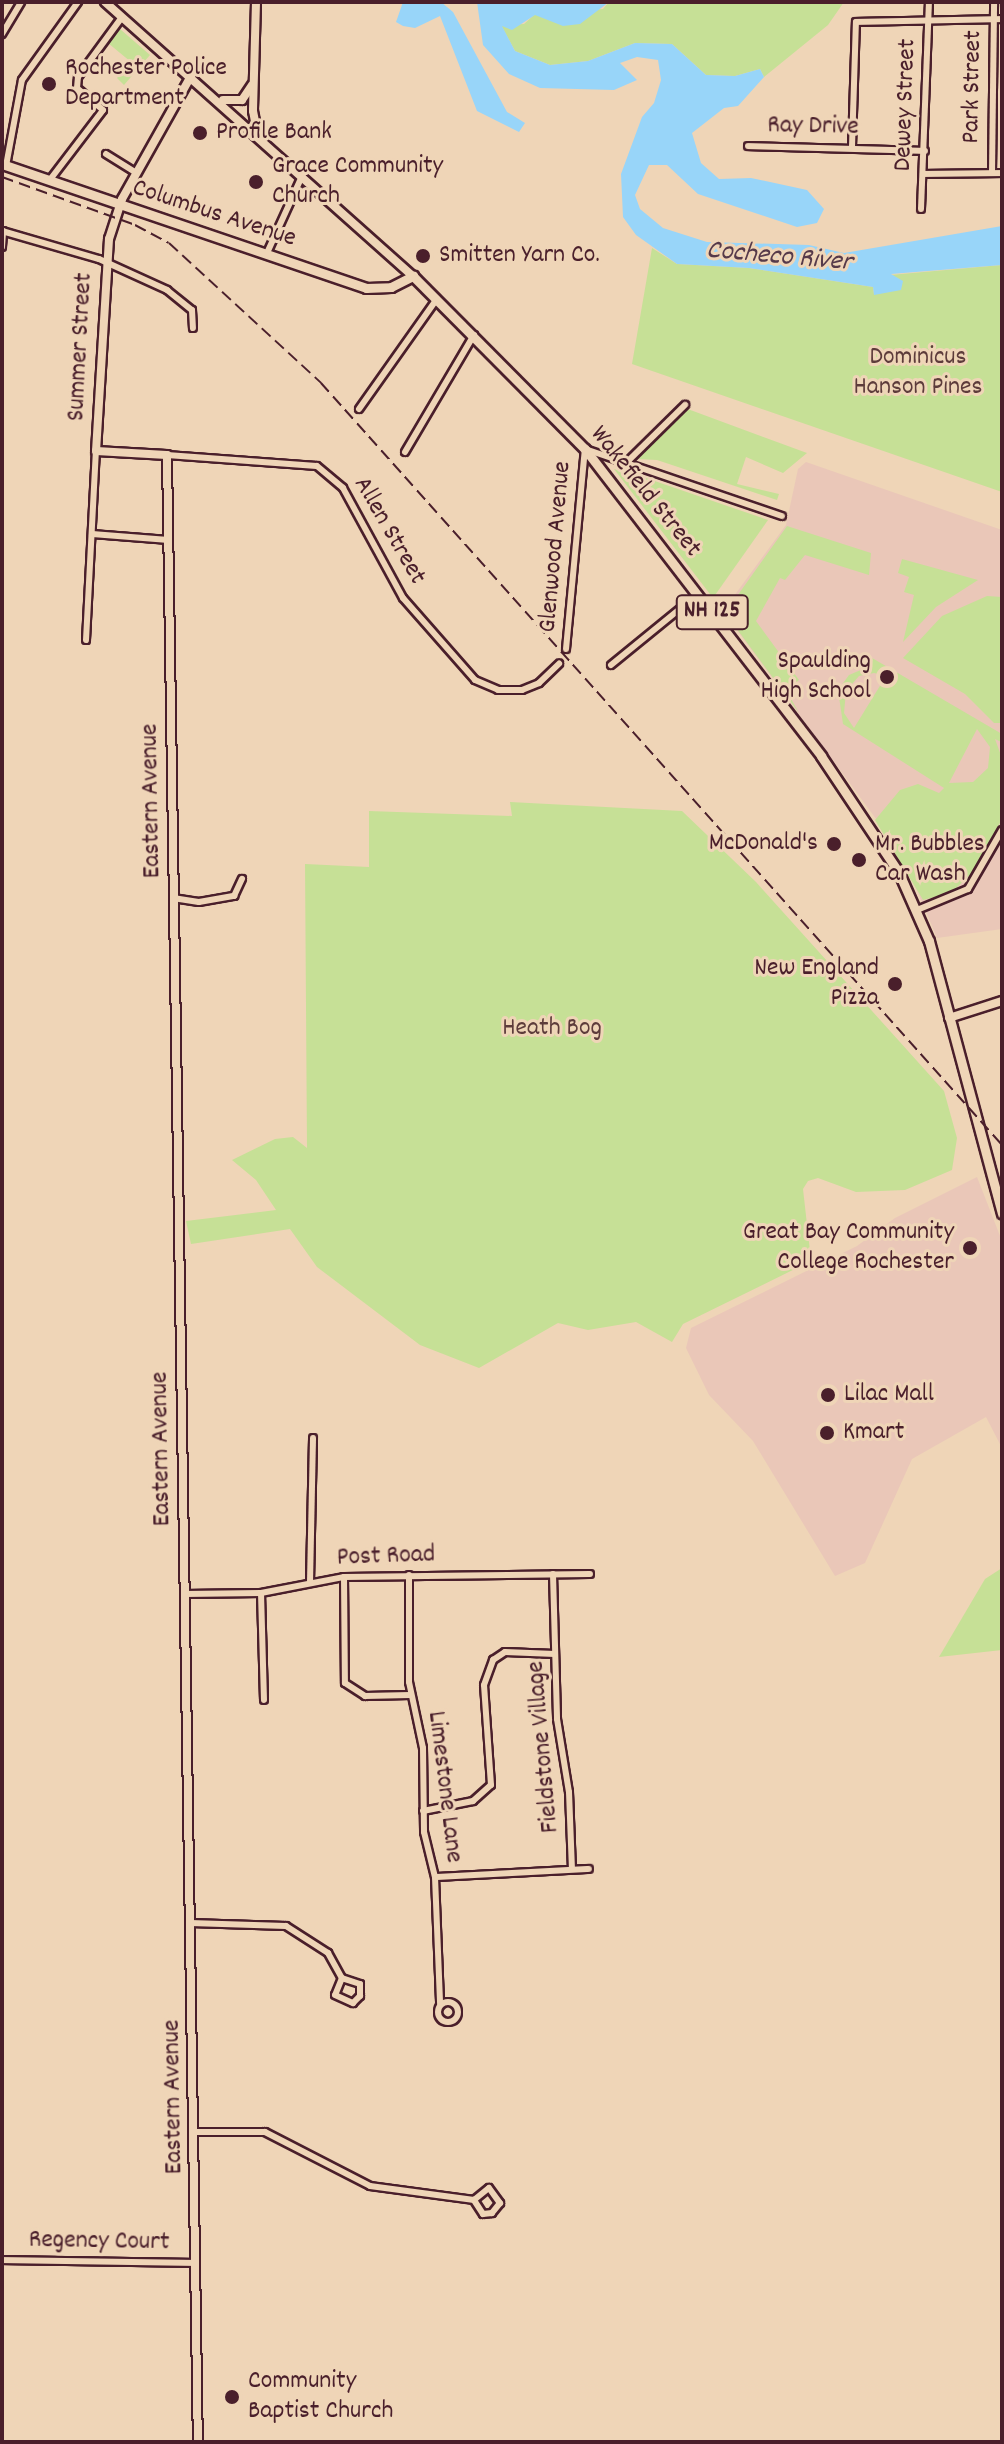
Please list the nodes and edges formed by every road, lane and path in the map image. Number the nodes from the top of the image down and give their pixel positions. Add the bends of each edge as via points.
1 (21, 2) edge
2 (78, 2) edge
3 (105, 2) edge
4 (256, 2) edge
5 (929, 2) edge
6 (994, 2) edge
7 (122, 17) junction
8 (993, 19) junction
9 (1002, 19) edge
10 (929, 21) junction
11 (2, 34) edge
12 (191, 76) junction
13 (253, 83) junction
14 (218, 98) junction
15 (260, 135) junction
16 (748, 146) dead end
17 (852, 147) junction
18 (925, 151) junction
19 (106, 154) dead end
20 (4, 165) edge
21 (136, 173) junction
22 (992, 173) junction
23 (1002, 173) edge
24 (303, 174) junction
25 (924, 174) junction
26 (48, 182) junction
27 (119, 206) junction
28 (921, 209) dead end
29 (2, 231) edge
30 (2, 247) edge
31 (267, 253) junction
32 (105, 262) junction
33 (413, 276) junction
34 (437, 299) junction
35 (193, 328) dead end
36 (474, 335) junction
37 (685, 405) dead end
38 (359, 409) dead end
39 (585, 449) junction
40 (96, 451) junction
41 (405, 452) dead end
42 (167, 455) junction
43 (626, 463) junction
44 (782, 516) dead end
45 (92, 534) junction
46 (169, 540) junction
47 (698, 594) junction
48 (86, 640) dead end
49 (566, 649) dead end
50 (559, 664) dead end
51 (611, 665) dead end
52 (1002, 830) edge
53 (242, 879) dead end
54 (173, 898) junction
55 (917, 910) junction
56 (1002, 1001) edge
57 (949, 1018) junction
58 (1002, 1213) edge
59 (313, 1438) dead end
60 (553, 1574) junction
61 (590, 1574) dead end
62 (409, 1575) junction
63 (344, 1577) junction
64 (310, 1582) junction
65 (261, 1593) junction
66 (185, 1594) junction
67 (555, 1654) junction
68 (410, 1695) junction
69 (264, 1700) dead end
70 (423, 1811) junction
71 (572, 1869) junction
72 (589, 1869) dead end
73 (435, 1877) junction
74 (190, 1923) junction
75 (342, 1978) junction
76 (440, 2004) dead end
77 (195, 2132) junction
78 (474, 2200) junction
79 (2, 2260) edge
80 (195, 2263) junction
81 (198, 2442) edge

1 - 11 street
2 - 20 street via 22,80
3 - 7 street, Wakefield Street
4 - 13 street
5 - 10 street, Dewey Street
6 - 8 street, Park Street
7 - 12 street, Wakefield Street
7 - 26 street via 78,77 77,88 103,110
8 - 9 street
8 - 10 street
8 - 22 street, Park Street
10 - 17 street via 856,22
10 - 18 street, Dewey Street
12 - 14 street, Wakefield Street
12 - 21 street, Summer Street
13 - 14 street via 238,102
13 - 15 street
14 - 15 street, Wakefield Street
15 - 24 street, Wakefield Street
16 - 17 street, Ray Drive
17 - 18 street, Ray Drive
18 - 25 street, Dewey Street
19 - 21 street
20 - 26 main road, Columbus Avenue
21 - 27 street, Summer Street
22 - 23 street
22 - 25 street
24 - 31 street
24 - 33 street, Wakefield Street
25 - 28 street, Dewey Street
26 - 27 main road, Columbus Avenue
27 - 31 main road, Columbus Avenue
27 - 32 street, Summer Street
29 - 30 street
29 - 32 street
31 - 33 main road, Columbus Avenue via 374,289
32 - 35 street via 181,298 192,310
32 - 40 street, Summer Street
33 - 34 main road, Wakefield Street / NH 125
34 - 36 main road, Wakefield Street / NH 125
34 - 38 street
36 - 39 main road, Wakefield Street / NH 125
36 - 41 street
37 - 43 street
39 - 43 street
39 - 47 main road, Wakefield Street / NH 125
39 - 49 street, Glenwood Avenue
40 - 42 street, Allen Street
40 - 45 street, Summer Street
42 - 46 street, Eastern Avenue
42 - 50 street, Allen Street via 317,466 343,488 403,598 475,680 498,690 522,690 539,683
43 - 44 street
45 - 46 street
45 - 48 street, Summer Street
46 - 54 street, Eastern Avenue
47 - 51 street
47 - 55 main road, Wakefield Street / NH 125 via 835,776
52 - 55 street via 968,889
53 - 54 street via 234,896 199,902
54 - 66 street, Eastern Avenue
55 - 57 main road, Wakefield Street / NH 125
56 - 57 street
57 - 58 main road, Wakefield Street / NH 125
59 - 64 street
60 - 61 street, Post Road
60 - 62 street, Post Road
60 - 67 street, Fieldstone Village
62 - 63 street, Post Road
62 - 68 street, Limestone Lane
63 - 64 street, Post Road
63 - 68 street via 345,1683 365,1696
64 - 65 street, Post Road
65 - 66 street, Post Road
65 - 69 street
66 - 74 street, Eastern Avenue
67 - 70 street via 505,1652 493,1660 484,1685 491,1785 473,1801
67 - 71 street, Fieldstone Village
68 - 70 street, Limestone Lane via 420,1727
70 - 73 street, Limestone Lane
71 - 72 street
71 - 73 street
73 - 76 street, Limestone Lane
74 - 75 street via 264,1922 294,1929 328,1953
74 - 77 street, Eastern Avenue
75 - 75 street via 335,1995 353,2003 360,1996 360,1984
77 - 78 street via 265,2132 370,2186
77 - 80 street, Eastern Avenue
78 - 78 street via 489,2188 500,2203 492,2213 483,2214
79 - 80 street, Regency Court
80 - 81 street, Eastern Avenue

